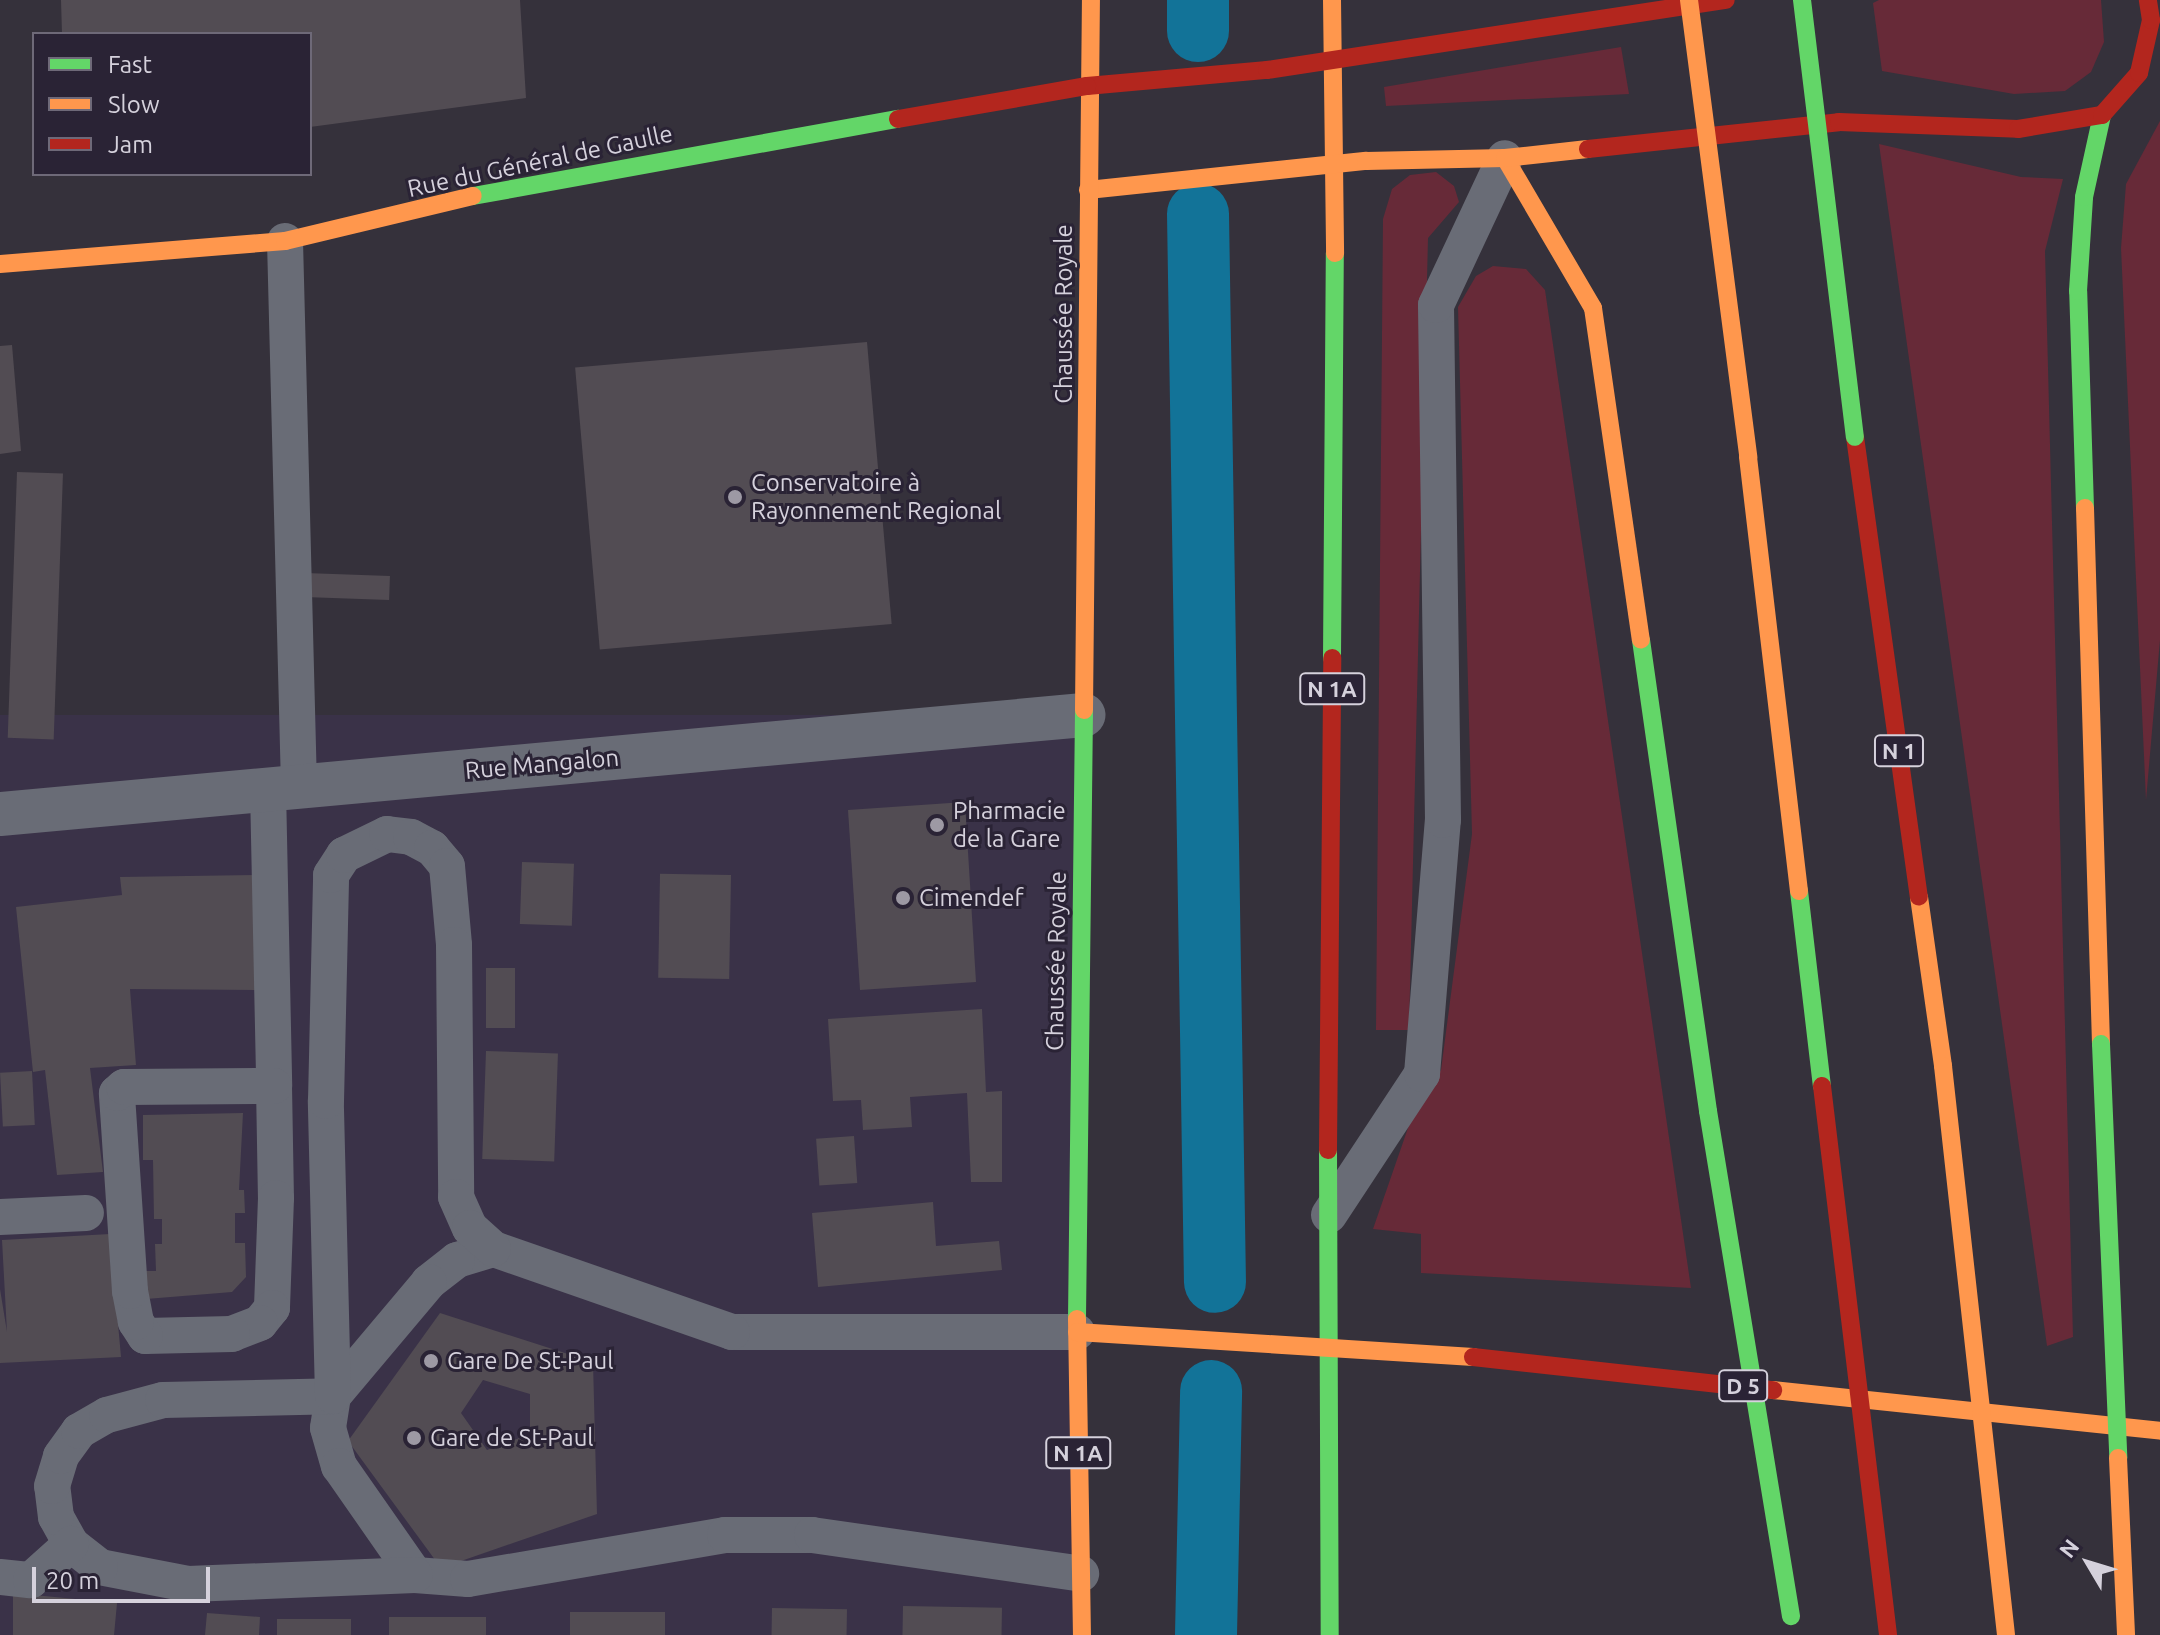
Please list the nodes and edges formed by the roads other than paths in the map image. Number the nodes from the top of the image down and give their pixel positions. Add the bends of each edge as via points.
1 (1091, 0) edge
2 (1332, 0) edge
3 (1689, 0) edge
4 (1726, 0) edge
5 (1802, 0) edge
6 (2148, 0) edge
7 (1333, 57) junction
8 (1087, 86) junction
9 (2102, 115) junction
10 (1505, 158) junction
11 (1336, 164) junction
12 (1088, 190) junction
13 (285, 241) junction
14 (0, 264) edge
15 (1083, 715) junction
16 (283, 788) junction
17 (0, 814) edge
18 (274, 1086) junction
19 (86, 1213) dead end
20 (1329, 1215) junction
21 (0, 1217) edge
22 (493, 1249) junction
23 (1077, 1332) junction
24 (1326, 1347) junction
25 (333, 1396) junction
26 (2160, 1431) edge
27 (71, 1544) junction
28 (1081, 1574) junction
29 (415, 1575) junction
30 (0, 1577) edge
31 (1793, 1626) edge
32 (1082, 1635) edge
33 (1330, 1635) edge
34 (1888, 1635) edge
35 (2006, 1635) edge
36 (2126, 1635) edge

1 - 8 main road, Chaussée Royale / N 1A
2 - 7 main road, N 1A
3 - 34 main road, bridge
4 - 7 main road, Rue du Général de Gaulle
5 - 35 main road, N 1, bridge via 1855,437 1943,1066
6 - 9 main road via 2151,20 2139,73
7 - 8 main road, Rue du Général de Gaulle via 1267,70
7 - 11 main road, N 1A
8 - 12 main road, Chaussée Royale / N 1A
8 - 13 main road, Rue du Général de Gaulle via 524,184
9 - 10 main road via 2018,129 1839,122
9 - 36 main road, bridge via 2084,197 2078,291
10 - 11 main road
10 - 20 lane via 1436,305 1443,820 1422,1074
10 - 31 main road, bridge via 1593,308 1708,1111
11 - 12 main road
11 - 20 main road, N 1A
12 - 15 main road, Chaussée Royale / N 1A
13 - 14 main road, Rue du Général de Gaulle
13 - 16 lane
15 - 16 street, Rue Mangalon
15 - 23 main road, Chaussée Royale / N 1A
16 - 17 street, Rue Mangalon
16 - 18 lane
18 - 18 lane via 272,1308 260,1323 232,1334 145,1336 136,1322 130,1291 117,1093 124,1087
19 - 21 lane
20 - 24 main road, N 1A
22 - 23 lane via 732,1332
22 - 25 lane via 457,1260 429,1282
22 - 25 lane via 470,1228 456,1197 454,945 447,866 432,848 411,837 387,834 344,855 331,875 326,1101
23 - 24 main road
23 - 28 main road, Chaussée Royale / N 1A
24 - 26 main road, D 5 via 1405,1350
24 - 33 main road, N 1A via 1333,1505
25 - 27 lane via 163,1400 107,1415 79,1431 61,1456 54,1502
25 - 29 lane via 328,1428 339,1466
27 - 29 lane via 100,1567 188,1584
27 - 30 lane via 31,1580
28 - 29 lane via 996,1558 798,1535 725,1535 468,1579
28 - 32 main road, Chaussée Royale / N 1A

